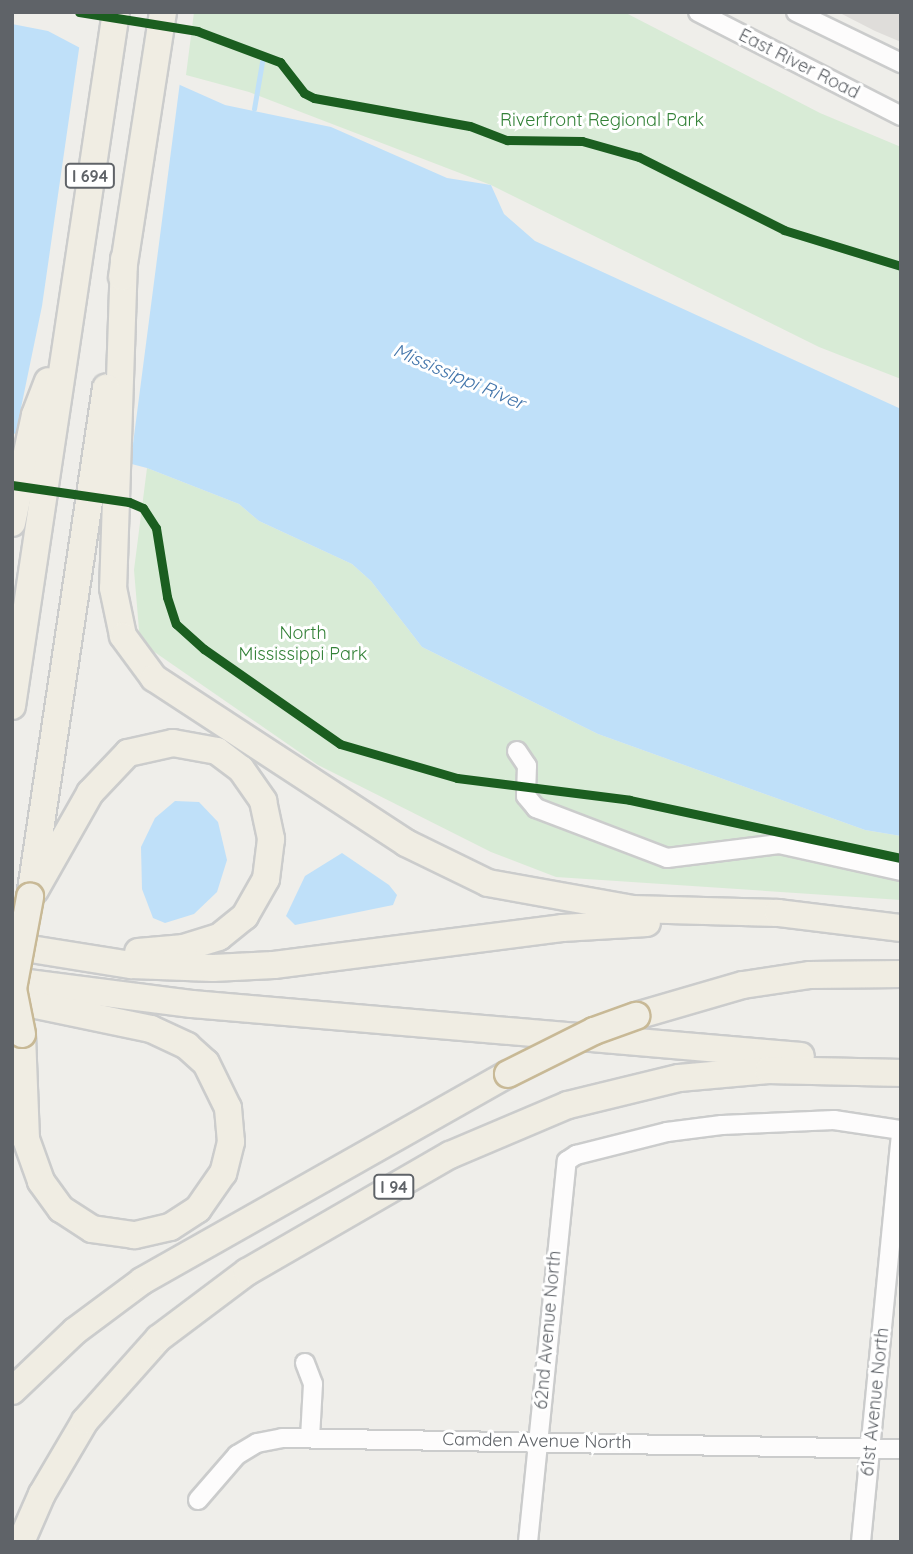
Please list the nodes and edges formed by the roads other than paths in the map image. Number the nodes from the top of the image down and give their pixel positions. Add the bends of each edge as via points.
1 (116, 12) edge
2 (163, 12) edge
3 (698, 12) edge
4 (796, 12) edge
5 (901, 63) edge
6 (901, 116) edge
7 (124, 259) junction
8 (24, 512) edge
9 (12, 706) edge
10 (517, 751) dead end
11 (901, 871) edge
12 (30, 897) junction
13 (901, 928) edge
14 (901, 935) edge
15 (12, 940) edge
16 (12, 946) edge
17 (901, 974) edge
18 (13, 992) edge
19 (901, 1066) edge
20 (901, 1073) edge
21 (901, 1130) edge
22 (901, 1136) edge
23 (305, 1363) dead end
24 (12, 1391) edge
25 (310, 1438) junction
26 (537, 1442) junction
27 (870, 1446) junction
28 (901, 1449) edge
29 (198, 1500) dead end
30 (21, 1542) edge
31 (528, 1542) edge
32 (861, 1542) edge

1 - 8 highway, I 694 via 64,340
2 - 7 highway, I 694
3 - 6 street, East River Road
4 - 5 street
7 - 12 highway, I 694
7 - 13 highway via 116,614 128,647 144,667 191,704 442,864 508,889 580,902 778,913
8 - 9 highway, I 694
10 - 11 street via 527,766 526,796 536,808 667,858 779,844
12 - 15 highway via 99,782 121,759 140,748 173,743 207,746 241,769 263,801 271,839 266,879 252,908 219,937 184,948 135,952
12 - 18 highway, I 694, bridge
14 - 16 highway via 760,919 598,925 213,968 131,965
17 - 24 highway, I 94, bridge via 810,975 743,985 594,1031 508,1074 142,1281 75,1331
18 - 18 highway, bridge via 22,1034 26,1139 36,1171 61,1209 92,1228 134,1235 170,1227 198,1209 223,1173 231,1142 225,1097 206,1063 187,1046 151,1029
18 - 19 highway
20 - 30 highway, I 94 via 769,1070 679,1078 568,1105 450,1155 247,1272 159,1338 85,1421 42,1494
21 - 26 street, 62nd Avenue North via 834,1120 722,1125 667,1132 567,1161
22 - 27 street, 61st Avenue North
23 - 25 street via 313,1384
25 - 26 street, Camden Avenue North
25 - 29 street, Camden Avenue North via 257,1443 237,1455
26 - 27 street, Camden Avenue North
26 - 31 street, 62nd Avenue North
27 - 28 street, Camden Avenue North
27 - 32 street, 61st Avenue North

